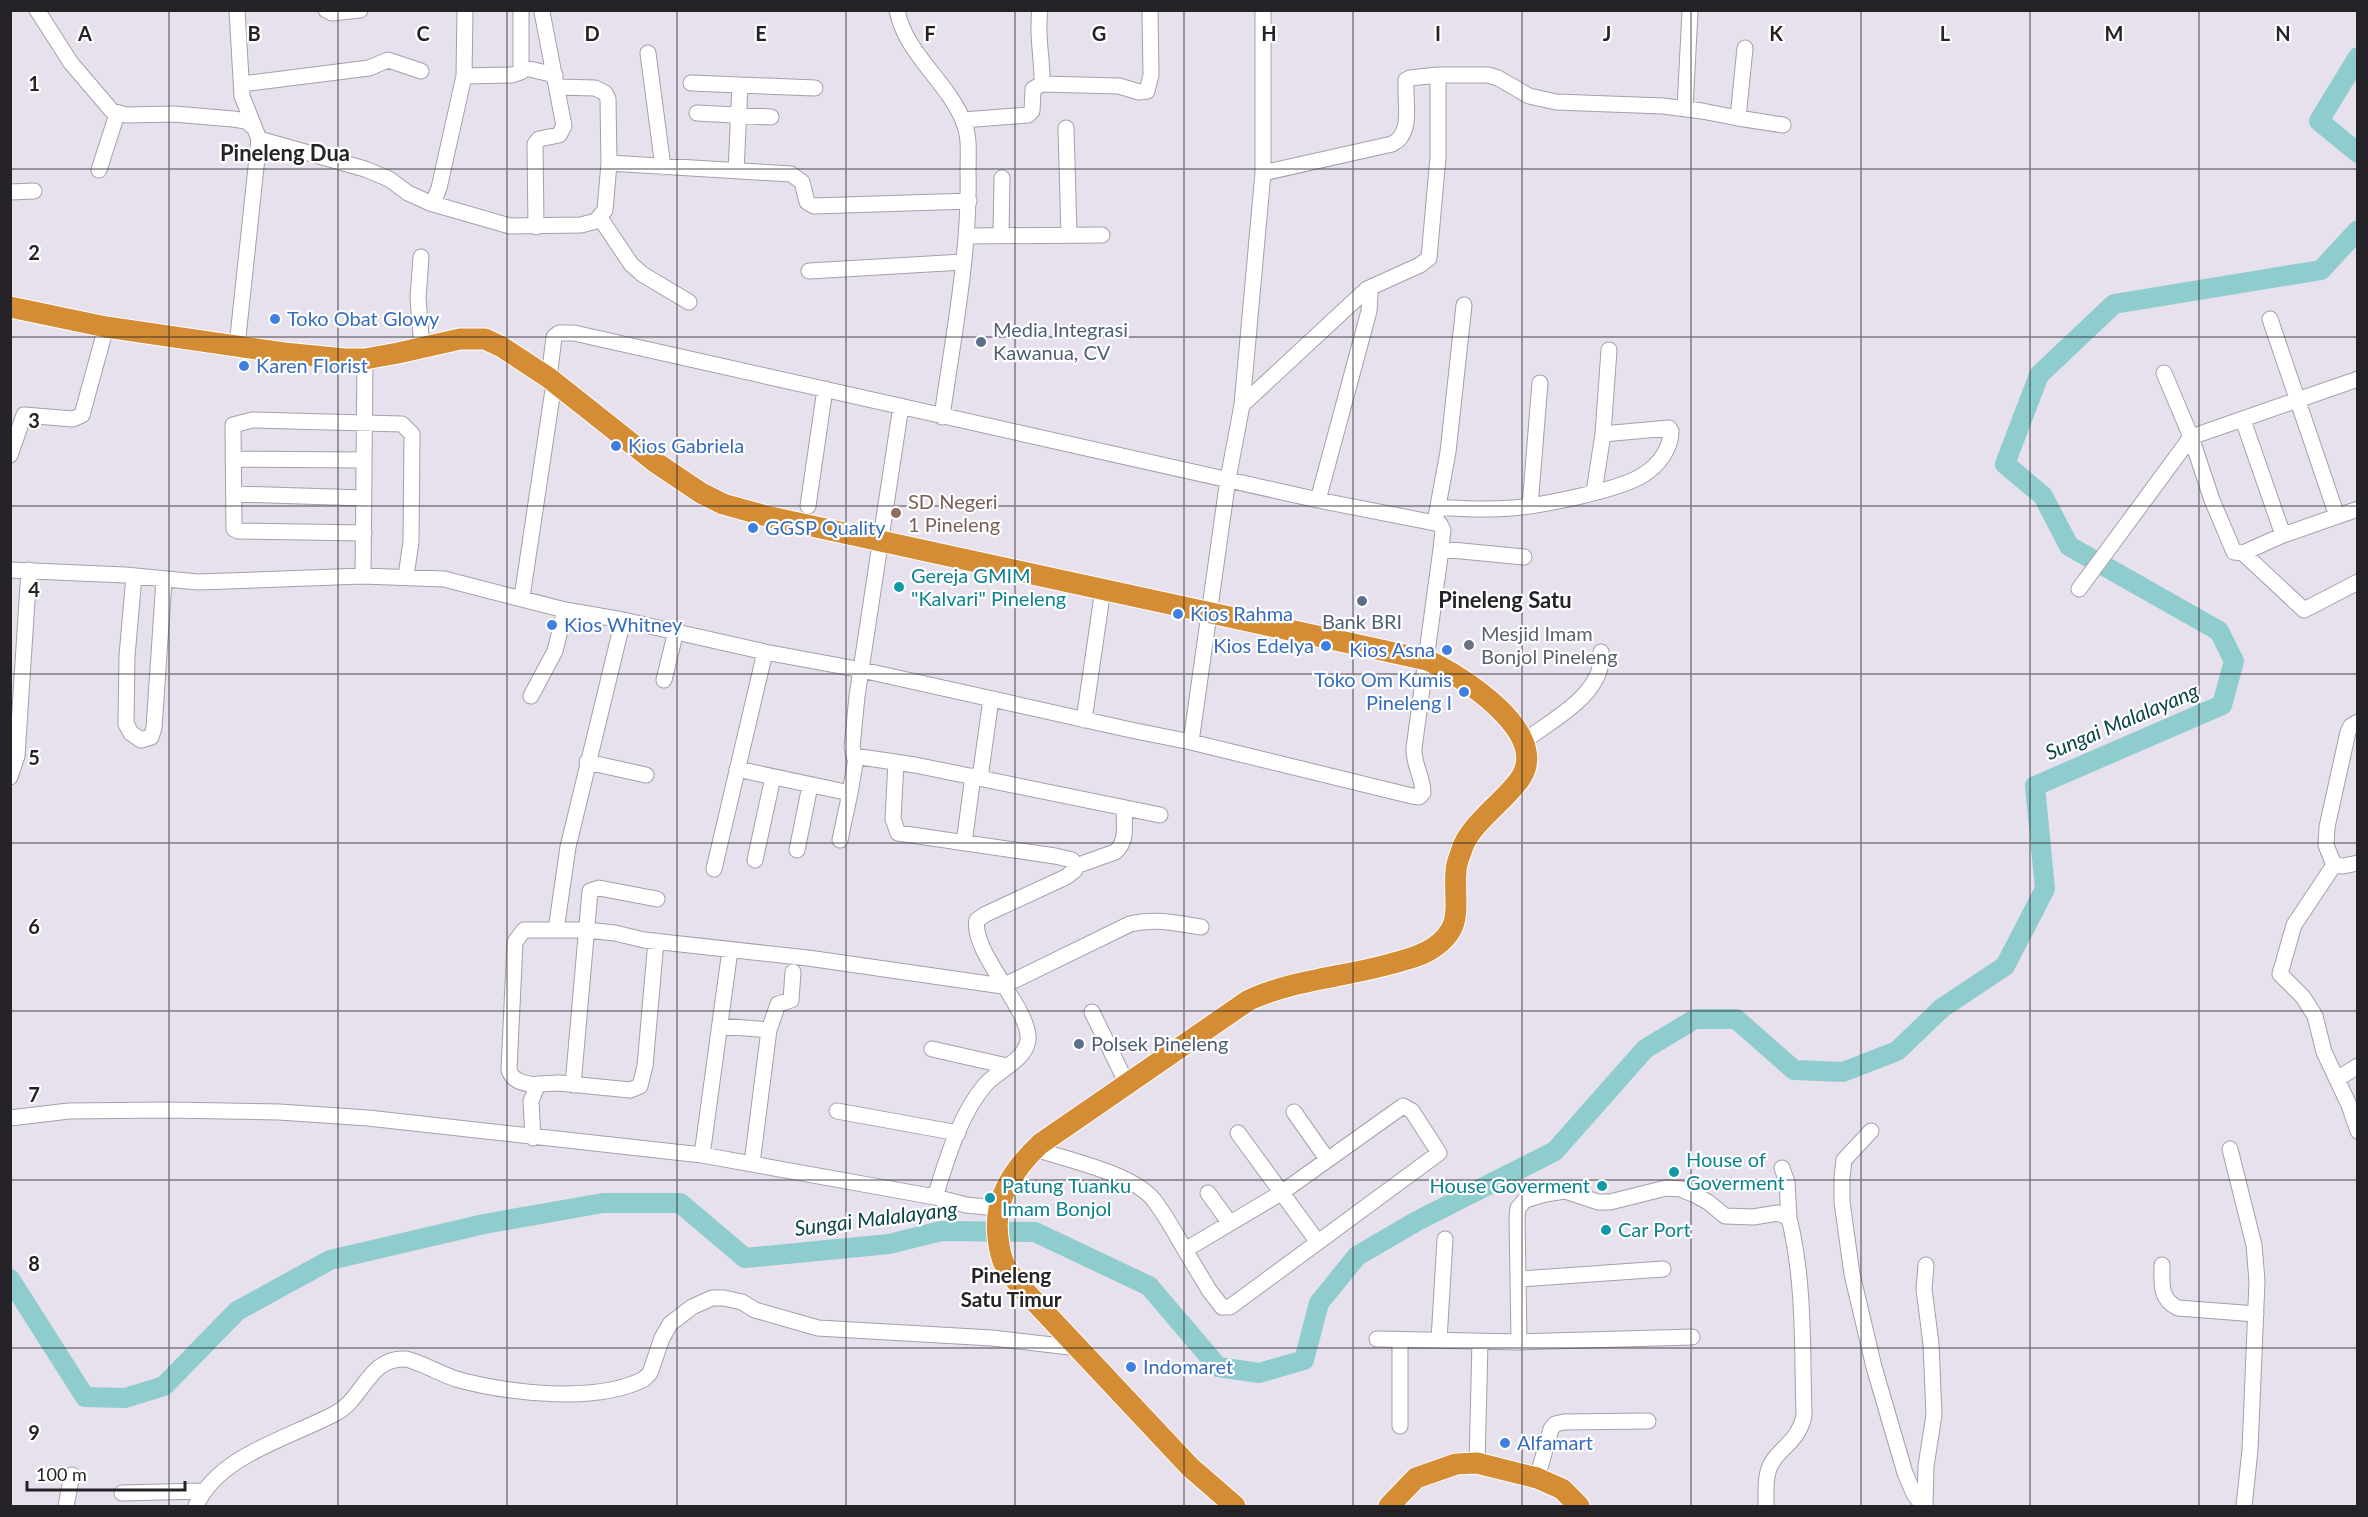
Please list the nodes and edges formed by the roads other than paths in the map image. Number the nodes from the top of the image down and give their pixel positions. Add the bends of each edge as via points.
1 (37, 10) edge
2 (237, 10) edge
3 (326, 10) edge
4 (360, 10) edge
5 (465, 10) edge
6 (897, 10) edge
7 (1040, 10) edge
8 (1150, 10) edge
9 (1263, 10) edge
10 (547, 11) edge
11 (521, 12) edge
12 (1690, 12) edge
13 (1744, 48) dead end
14 (648, 53) dead end
15 (521, 67) junction
16 (421, 71) dead end
17 (1438, 75) junction
18 (464, 76) junction
19 (556, 81) junction
20 (691, 83) dead end
21 (242, 84) junction
22 (1042, 84) junction
23 (740, 85) junction
24 (815, 88) dead end
25 (1685, 108) junction
26 (117, 114) junction
27 (697, 114) dead end
28 (739, 116) junction
29 (771, 117) dead end
30 (1738, 118) junction
31 (963, 120) junction
32 (1783, 125) dead end
33 (1066, 128) dead end
34 (255, 133) junction
35 (609, 164) junction
36 (663, 167) junction
37 (99, 170) dead end
38 (736, 171) junction
39 (1263, 173) junction
40 (1002, 178) dead end
41 (34, 191) dead end
42 (10, 192) edge
43 (969, 201) junction
44 (429, 203) junction
45 (600, 218) junction
46 (536, 227) junction
47 (1001, 234) junction
48 (1069, 235) junction
49 (1102, 235) dead end
50 (966, 236) junction
51 (421, 257) dead end
52 (963, 262) junction
53 (809, 271) dead end
54 (1367, 289) junction
55 (688, 302) dead end
56 (1464, 305) dead end
57 (10, 307) edge
58 (2270, 319) dead end
59 (106, 327) junction
60 (237, 346) junction
61 (422, 348) junction
62 (1610, 350) dead end
63 (365, 359) junction
64 (2164, 373) dead end
65 (551, 380) junction
66 (1540, 383) dead end
67 (2356, 384) edge
68 (825, 389) junction
69 (2299, 399) junction
70 (1242, 405) junction
71 (901, 406) junction
72 (942, 417) junction
73 (2243, 420) junction
74 (364, 422) junction
75 (1603, 434) junction
76 (2191, 437) junction
77 (10, 455) edge
78 (233, 459) junction
79 (364, 460) junction
80 (1228, 479) junction
81 (1594, 492) junction
82 (234, 494) junction
83 (364, 498) junction
84 (1318, 500) junction
85 (808, 506) dead end
86 (1530, 506) junction
87 (1438, 507) junction
88 (2358, 509) edge
89 (2337, 516) junction
90 (1434, 523) junction
91 (364, 534) junction
92 (2283, 535) junction
93 (882, 540) junction
94 (1441, 549) junction
95 (2243, 553) junction
96 (1524, 557) dead end
97 (10, 570) edge
98 (29, 570) junction
99 (134, 576) junction
100 (363, 576) junction
101 (406, 576) junction
102 (164, 580) junction
103 (2358, 582) edge
104 (1103, 589) junction
105 (2079, 590) dead end
106 (522, 597) junction
107 (565, 610) junction
108 (1209, 612) junction
109 (623, 620) junction
110 (676, 631) junction
111 (765, 652) junction
112 (1601, 652) dead end
113 (1427, 660) junction
114 (862, 670) junction
115 (664, 680) dead end
116 (531, 696) dead end
117 (991, 699) junction
118 (1084, 720) junction
119 (2358, 722) edge
120 (1524, 741) junction
121 (1191, 742) junction
122 (856, 758) junction
123 (587, 762) junction
124 (896, 762) junction
125 (737, 769) junction
126 (646, 775) dead end
127 (10, 777) edge
128 (773, 777) junction
129 (977, 777) junction
130 (810, 786) junction
131 (850, 793) junction
132 (1124, 808) junction
133 (1160, 815) dead end
134 (840, 840) dead end
135 (964, 843) junction
136 (797, 850) dead end
137 (756, 860) dead end
138 (2358, 863) edge
139 (2334, 865) junction
140 (1076, 866) junction
141 (714, 869) dead end
142 (657, 899) dead end
143 (1201, 927) dead end
144 (556, 930) junction
145 (586, 930) junction
146 (656, 941) junction
147 (730, 950) junction
148 (794, 972) dead end
149 (1003, 986) junction
150 (1092, 1012) dead end
151 (720, 1026) junction
152 (769, 1030) junction
153 (932, 1049) dead end
154 (1007, 1066) junction
155 (2358, 1066) edge
156 (2337, 1079) junction
157 (1127, 1084) junction
158 (535, 1085) junction
159 (573, 1085) junction
160 (837, 1111) dead end
161 (1294, 1112) dead end
162 (10, 1118) edge
163 (1871, 1131) dead end
164 (2358, 1131) edge
165 (957, 1133) junction
166 (1238, 1133) dead end
167 (533, 1138) junction
168 (1035, 1149) junction
169 (2230, 1149) dead end
170 (702, 1155) junction
171 (1327, 1159) junction
172 (752, 1163) junction
173 (1782, 1168) dead end
174 (1208, 1193) dead end
175 (1281, 1193) junction
176 (935, 1197) junction
177 (997, 1213) junction
178 (1789, 1218) junction
179 (1229, 1222) junction
180 (1444, 1239) dead end
181 (1317, 1241) junction
182 (1185, 1250) junction
183 (1926, 1264) dead end
184 (2162, 1265) dead end
185 (1663, 1269) dead end
186 (1519, 1279) junction
187 (2256, 1314) junction
188 (1692, 1337) dead end
189 (1377, 1339) dead end
190 (1400, 1340) junction
191 (1439, 1341) junction
192 (1480, 1342) junction
193 (1519, 1342) junction
194 (1078, 1347) junction
195 (1648, 1421) dead end
196 (1400, 1426) dead end
197 (1477, 1463) junction
198 (72, 1474) dead end
199 (1537, 1478) junction
200 (202, 1491) junction
201 (122, 1493) dead end
202 (66, 1506) edge
203 (196, 1506) edge
204 (1235, 1506) edge
205 (1389, 1506) edge
206 (1579, 1506) edge
207 (1766, 1506) edge
208 (1924, 1506) edge
209 (2244, 1506) edge

1 - 26 street via 71,63
2 - 21 street
3 - 4 street
5 - 18 street
6 - 31 street via 905,36
7 - 22 street
8 - 22 street via 1151,75 1147,91 1119,86
9 - 39 street
10 - 11 street
10 - 19 street
11 - 15 street
12 - 25 street
13 - 30 street
14 - 36 street
15 - 18 street via 519,73 512,75
15 - 19 street
16 - 21 street via 388,60 369,68
17 - 25 street via 1493,76 1529,96 1556,102
17 - 39 street via 1406,80 1406,130 1394,144
17 - 54 street via 1438,157 1429,258
18 - 44 street via 439,188
19 - 35 street via 600,88 605,93
19 - 46 street via 562,131 535,144
20 - 23 street
21 - 34 street via 244,105
22 - 31 street via 1033,89 1032,111 1028,115
23 - 24 street
23 - 28 street
25 - 30 street
26 - 34 street via 240,120
26 - 37 street
27 - 28 street
28 - 29 street
28 - 38 street
30 - 32 street
31 - 43 street
33 - 48 street
34 - 44 street via 364,169
34 - 60 street
35 - 36 street
35 - 45 street via 605,210
36 - 38 street
38 - 43 street via 794,175 802,182 807,202 814,206
39 - 70 street
40 - 47 street
41 - 42 street
43 - 50 street
44 - 46 street via 510,226
45 - 46 street via 581,225
45 - 55 street via 631,264
47 - 48 street
47 - 50 street
48 - 49 street
50 - 52 street
51 - 61 street via 418,298
52 - 53 street
52 - 72 street
54 - 70 street
54 - 84 street via 1369,311
56 - 87 street via 1455,404
57 - 59 highway
58 - 69 street
59 - 60 highway
59 - 77 street via 82,415 73,419 24,415
60 - 63 highway
61 - 63 highway
61 - 65 highway via 460,339 485,339
62 - 75 street
63 - 74 street
64 - 76 street
65 - 68 street via 554,337 568,332
65 - 93 highway via 682,481 723,504
65 - 106 street
66 - 86 street
67 - 69 street
68 - 71 street
68 - 85 street
69 - 73 street
69 - 89 street
70 - 80 street
71 - 72 street
71 - 93 street
72 - 80 street
73 - 76 street
73 - 92 street
74 - 78 street via 236,422 232,424
74 - 79 street
74 - 101 street via 402,424 412,434 411,542
75 - 81 street
75 - 81 street via 1669,428 1671,431 1668,450 1645,474
76 - 95 street via 2234,552
76 - 105 street
78 - 79 street
78 - 82 street
79 - 83 street
80 - 84 street
80 - 108 street
81 - 86 street
82 - 83 street
82 - 91 street via 234,529 238,531
83 - 91 street
84 - 90 street
86 - 87 street
87 - 90 street
88 - 89 street
89 - 92 street
90 - 94 street via 1443,530
91 - 100 street
92 - 95 street
93 - 104 highway
93 - 114 street
94 - 96 street
94 - 113 street
95 - 103 street via 2304,610
97 - 98 street
98 - 99 street
98 - 127 street via 18,750
99 - 102 street
99 - 102 street via 126,724 141,740 151,737 154,728
100 - 101 street
100 - 102 street
101 - 106 street via 454,580
104 - 108 highway
104 - 118 street
106 - 107 street
107 - 109 street
107 - 116 street via 555,651
108 - 113 highway
108 - 121 street
109 - 110 street
109 - 123 street
110 - 111 street
110 - 115 street
111 - 114 street
111 - 125 street
112 - 120 street via 1600,671 1584,694
113 - 120 highway via 1481,693
113 - 121 street via 1414,748 1423,786 1419,797
114 - 117 street
114 - 122 street via 852,747
117 - 118 street
117 - 129 street
118 - 121 street
119 - 139 street via 2348,732 2328,823 2326,845
120 - 157 highway via 1526,761 1521,778 1464,843 1456,869 1456,918 1442,941 1403,960 1256,997
122 - 124 street
122 - 131 street
123 - 126 street
123 - 144 street via 568,847
124 - 129 street
124 - 135 street via 892,819 898,833
125 - 128 street
125 - 141 street
128 - 130 street
128 - 137 street
129 - 132 street
129 - 135 street
130 - 131 street
130 - 136 street
131 - 134 street
132 - 133 street
132 - 140 street via 1124,839 1120,848
135 - 140 street via 1068,858
138 - 139 street
139 - 156 street via 2296,922 2280,971 2315,1016 2324,1052
140 - 149 street via 1066,877 977,921 977,933
142 - 145 street via 593,889
143 - 149 street via 1162,921 1130,924
144 - 145 street
144 - 158 street via 524,930 515,942 509,1070 514,1079
145 - 146 street
145 - 159 street
146 - 147 street
146 - 159 street via 640,1086 630,1090
147 - 149 street
147 - 151 street
148 - 152 street via 790,1000 778,1004
149 - 154 street via 1023,1019 1028,1038 1022,1054
150 - 157 street
151 - 152 street
151 - 170 street
152 - 172 street
153 - 154 street
154 - 165 street via 980,1092
155 - 156 street
156 - 164 street
157 - 168 highway
158 - 159 street
158 - 167 street via 530,1108
160 - 165 street
161 - 171 street
162 - 167 street via 69,1111 279,1112 368,1118
163 - 208 street via 1844,1161 1845,1226 1874,1367 1905,1473
165 - 176 street
166 - 175 street
167 - 170 street
168 - 177 highway via 1016,1171
168 - 182 street via 1113,1174 1142,1190 1157,1205
169 - 187 street via 2254,1245
170 - 172 street
171 - 175 street
171 - 181 street via 1403,1106 1412,1111 1439,1153
172 - 176 street
173 - 178 street
174 - 179 street
175 - 179 street
175 - 181 street
176 - 177 street
177 - 194 highway via 999,1244 1006,1268
178 - 186 street via 1778,1213 1725,1216 1708,1202 1678,1189 1659,1189 1610,1202 1565,1191 1545,1194 1528,1198 1518,1208
178 - 207 street via 1800,1293 1804,1416 1795,1439 1768,1471
179 - 182 street
180 - 191 street
181 - 182 street via 1226,1308 1209,1290
183 - 208 street via 1924,1289 1934,1415
184 - 187 street via 2164,1296 2178,1308
185 - 186 street
186 - 193 street
187 - 209 street
188 - 193 street
189 - 190 street
190 - 191 street
190 - 196 street
191 - 192 street
192 - 193 street
192 - 197 street
194 - 200 street via 818,1328 755,1310 742,1302 712,1298 670,1324 644,1379 595,1392 516,1390 454,1378 409,1360 390,1362 372,1373 337,1413 235,1463
194 - 204 highway via 1190,1467
195 - 199 street via 1555,1424
197 - 199 highway
197 - 205 highway via 1456,1464 1416,1478
198 - 202 street
199 - 206 highway via 1562,1489
200 - 201 street
200 - 203 street

